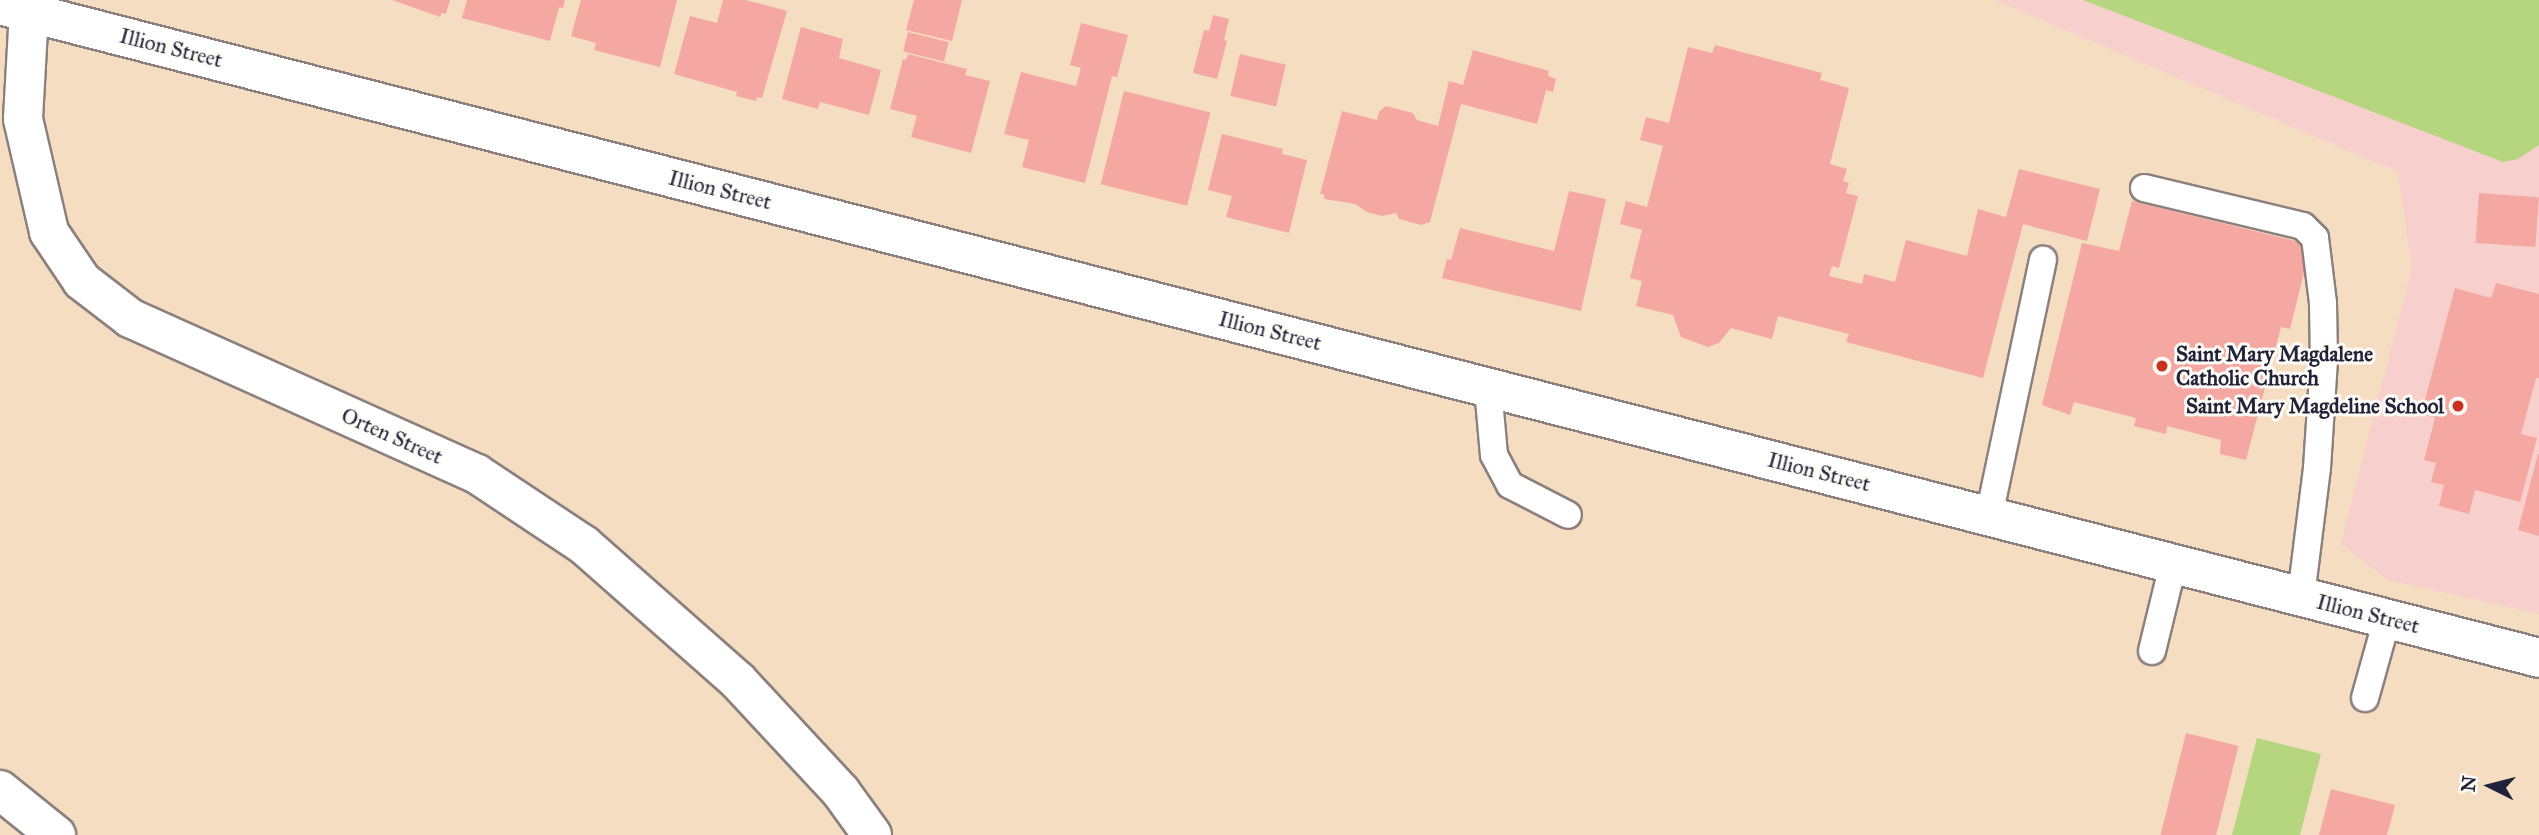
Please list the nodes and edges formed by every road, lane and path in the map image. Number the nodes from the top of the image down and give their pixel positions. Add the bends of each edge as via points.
1 (14, 8) edge
2 (2144, 188) dead end
3 (2043, 260) dead end
4 (1488, 388) junction
5 (1568, 515) dead end
6 (1989, 516) junction
7 (2174, 565) junction
8 (2301, 597) junction
9 (2387, 619) junction
10 (2152, 651) dead end
11 (2539, 658) edge
12 (2365, 698) dead end
13 (0, 790) edge
14 (56, 835) edge
15 (872, 835) edge

1 - 4 street, Illion Street
1 - 15 street, Orten Street via 23,119 49,232 82,281 130,318 477,474 584,545 738,681 841,792
2 - 8 lane via 2303,226 2315,238 2324,359 2318,468
3 - 6 lane
4 - 5 lane via 1494,455 1510,485
4 - 6 street, Illion Street
6 - 7 street, Illion Street
7 - 8 street, Illion Street
7 - 10 lane
8 - 9 street, Illion Street
9 - 11 street, Illion Street
9 - 12 lane
13 - 14 street

